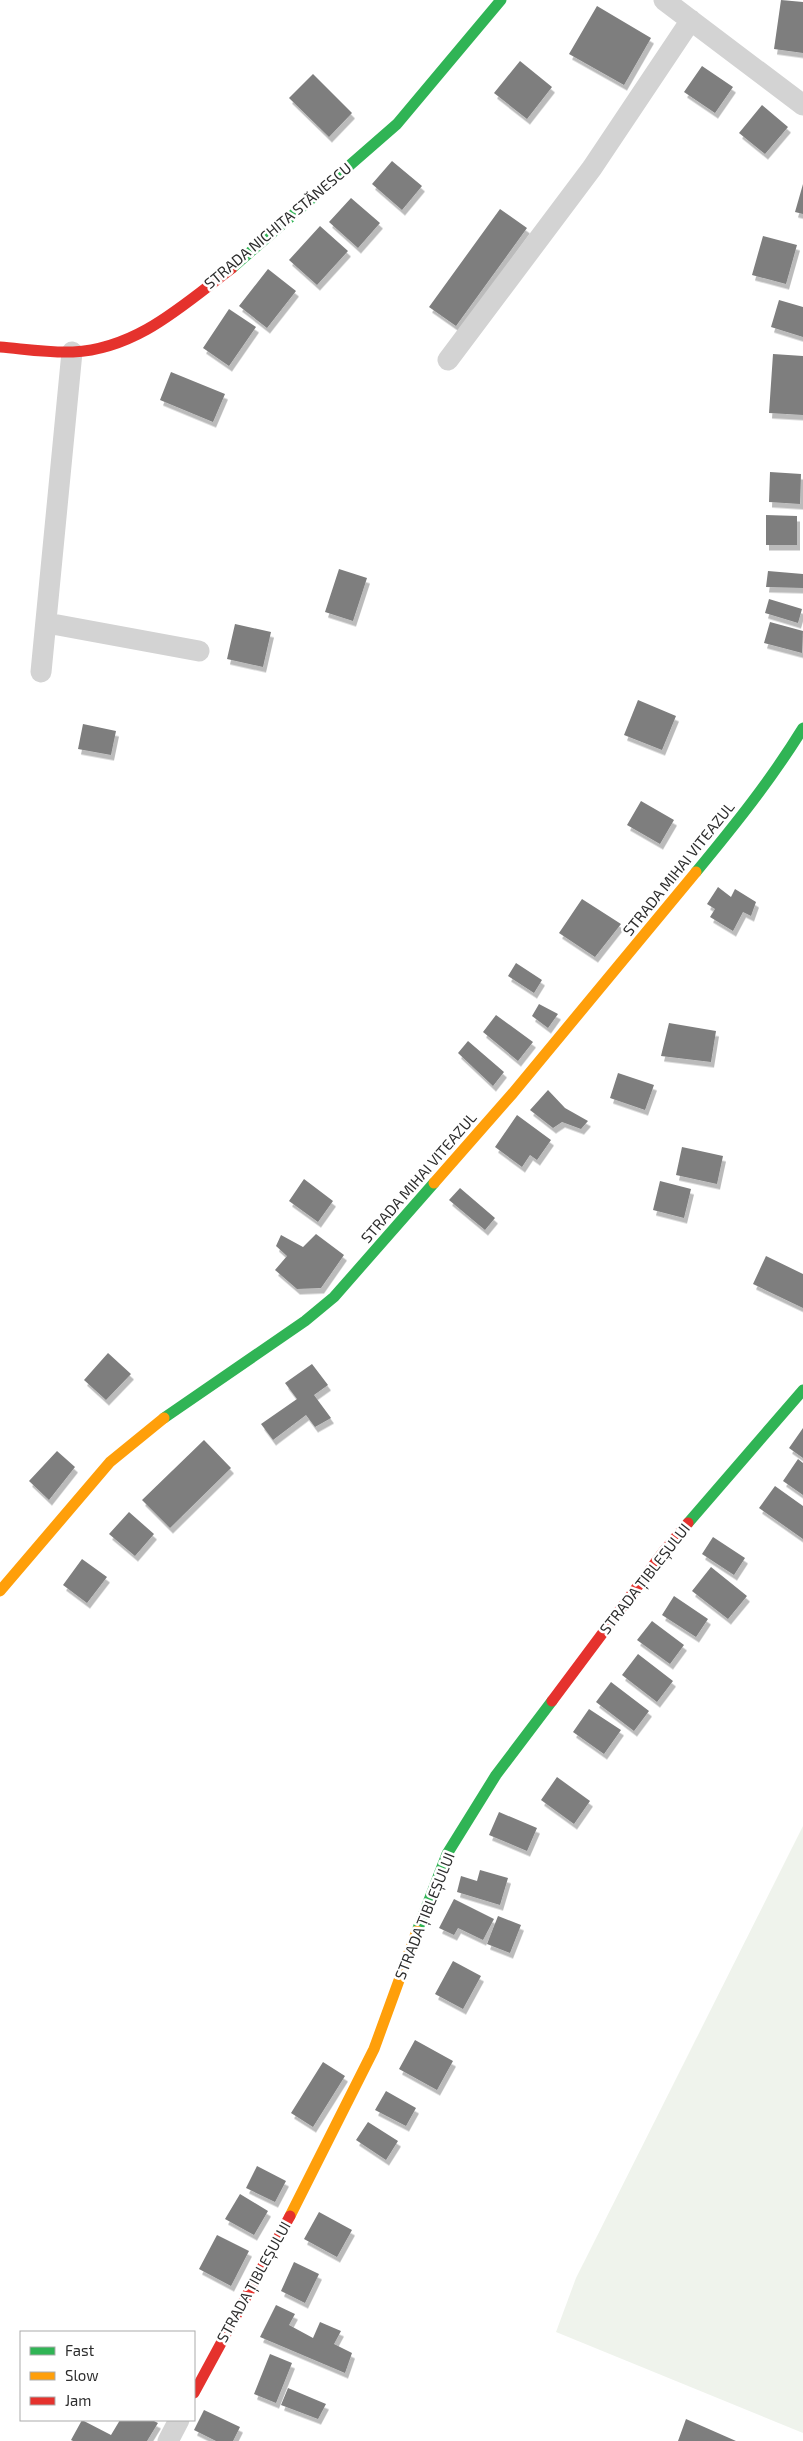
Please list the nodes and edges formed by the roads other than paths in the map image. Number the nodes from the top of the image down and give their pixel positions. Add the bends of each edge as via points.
1 (501, 0) edge
2 (664, 0) edge
3 (691, 20) junction
4 (803, 105) edge
5 (0, 347) edge
6 (72, 352) junction
7 (448, 360) dead end
8 (47, 623) junction
9 (199, 651) dead end
10 (41, 672) dead end
11 (803, 728) edge
12 (803, 1390) edge
13 (0, 1590) edge
14 (195, 2390) edge
15 (179, 2421) edge
16 (168, 2441) edge

1 - 6 street, STRADA NICHITA STĂNESCU via 396,124 234,267 132,339 105,348
2 - 3 street
3 - 4 street
3 - 7 street via 592,168
5 - 6 street, STRADA NICHITA STĂNESCU
6 - 8 street
8 - 9 street
8 - 10 street
11 - 13 street, STRADA MIHAI VITEAZUL via 781,764 734,826 514,1093 334,1297 305,1321 151,1427 110,1462
12 - 14 street, STRADA ȚIBLEȘULUI via 658,1559 496,1775 447,1854 374,2049 308,2183
15 - 16 street

